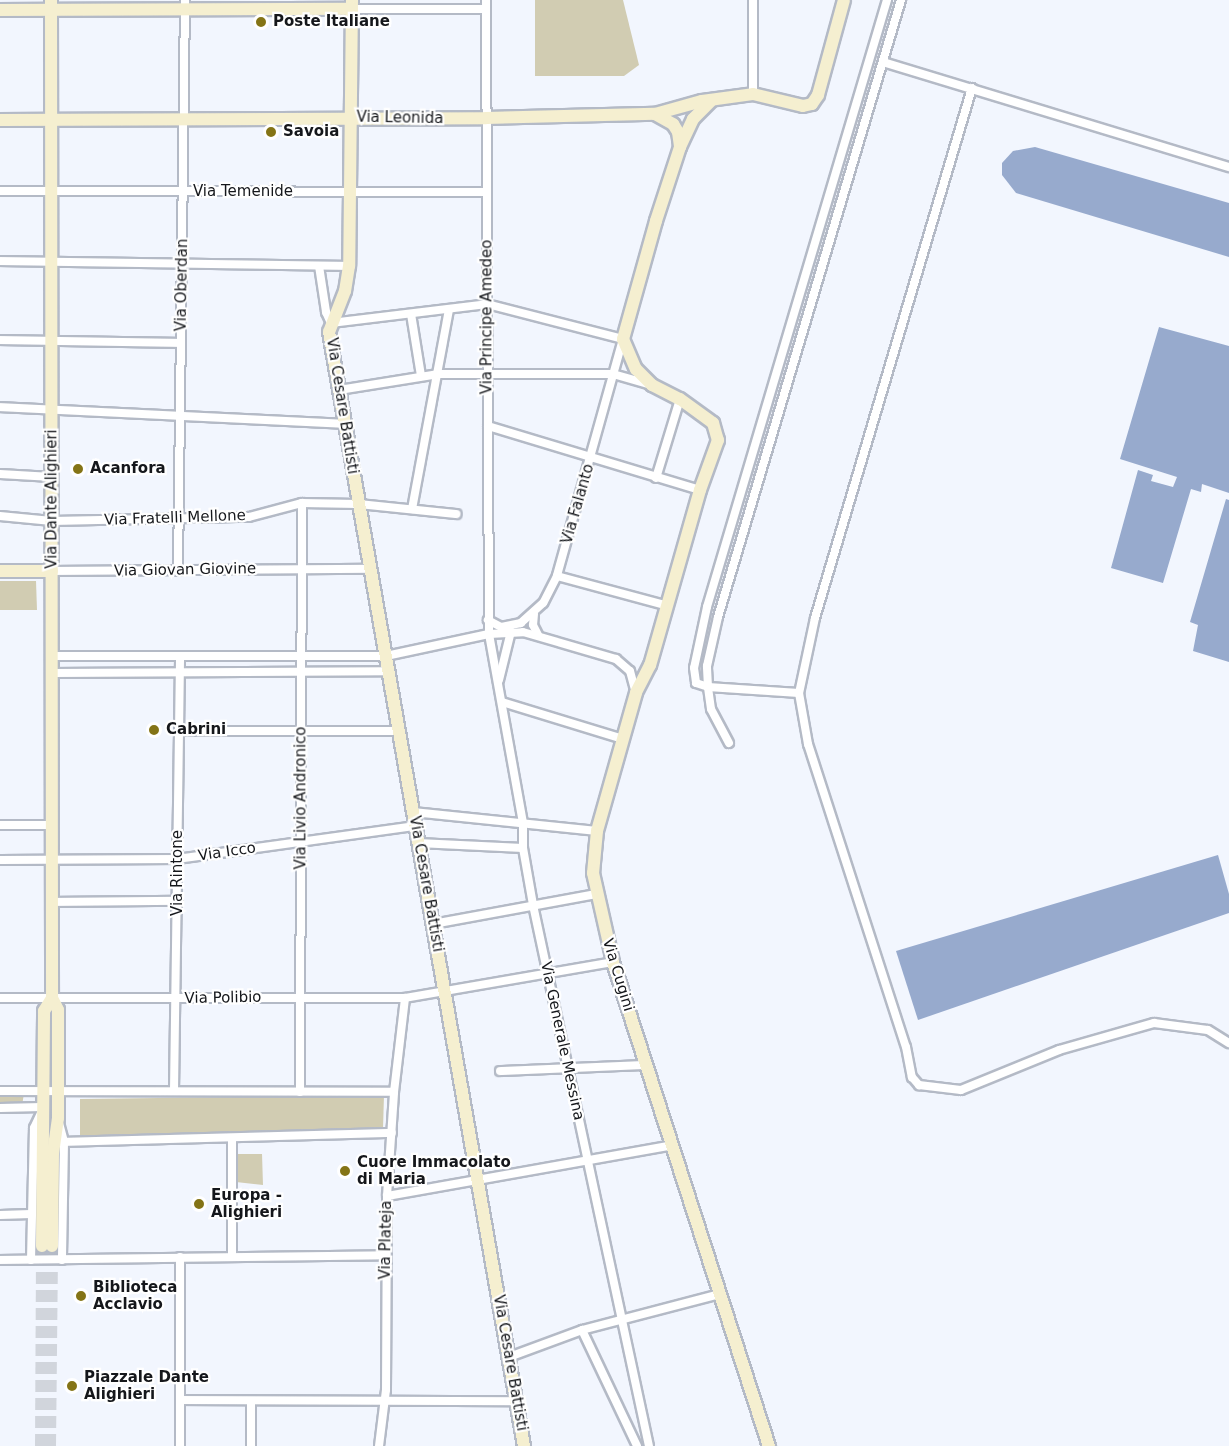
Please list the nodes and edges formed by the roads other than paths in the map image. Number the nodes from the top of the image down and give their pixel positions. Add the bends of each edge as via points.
1 (753, 0) edge
2 (844, 0) edge
3 (887, 0) edge
4 (901, 0) edge
5 (486, 4) edge
6 (51, 5) edge
7 (185, 5) edge
8 (351, 5) edge
9 (0, 10) edge
10 (883, 62) junction
11 (972, 88) junction
12 (753, 94) junction
13 (711, 101) junction
14 (655, 114) junction
15 (351, 117) junction
16 (486, 118) junction
17 (184, 119) junction
18 (0, 120) edge
19 (52, 120) junction
20 (680, 147) junction
21 (1229, 167) edge
22 (0, 191) edge
23 (52, 192) junction
24 (183, 192) junction
25 (487, 192) junction
26 (350, 193) junction
27 (0, 261) edge
28 (52, 262) junction
29 (182, 264) junction
30 (319, 266) junction
31 (349, 266) junction
32 (487, 304) junction
33 (449, 310) junction
34 (411, 314) junction
35 (332, 323) junction
36 (623, 339) junction
37 (0, 340) edge
38 (52, 341) junction
39 (181, 342) junction
40 (439, 374) junction
41 (487, 374) junction
42 (613, 374) junction
43 (421, 376) junction
44 (652, 385) junction
45 (339, 390) junction
46 (680, 399) junction
47 (0, 407) edge
48 (52, 410) junction
49 (180, 416) junction
50 (344, 424) junction
51 (488, 426) junction
52 (592, 457) junction
53 (0, 474) edge
54 (52, 477) junction
55 (656, 478) junction
56 (700, 490) junction
57 (302, 503) junction
58 (358, 504) junction
59 (412, 509) junction
60 (456, 514) dead end
61 (0, 516) edge
62 (179, 519) junction
63 (52, 521) junction
64 (302, 569) junction
65 (370, 569) junction
66 (0, 571) edge
67 (52, 571) junction
68 (178, 571) junction
69 (557, 576) junction
70 (668, 606) junction
71 (534, 614) junction
72 (488, 620) junction
73 (511, 631) junction
74 (489, 634) junction
75 (538, 636) junction
76 (302, 655) junction
77 (52, 656) junction
78 (180, 656) junction
79 (386, 656) junction
80 (388, 671) junction
81 (52, 673) junction
82 (180, 673) junction
83 (302, 673) junction
84 (498, 682) junction
85 (708, 687) junction
86 (636, 693) junction
87 (799, 693) junction
88 (502, 702) junction
89 (301, 731) junction
90 (399, 731) junction
91 (180, 732) junction
92 (623, 739) junction
93 (729, 743) dead end
94 (413, 812) junction
95 (523, 823) junction
96 (0, 825) edge
97 (51, 825) junction
98 (416, 826) junction
99 (597, 831) junction
100 (301, 842) junction
101 (418, 843) junction
102 (523, 848) junction
103 (52, 859) junction
104 (177, 859) junction
105 (0, 860) edge
106 (596, 894) junction
107 (178, 901) junction
108 (51, 902) junction
109 (533, 905) junction
110 (433, 924) junction
111 (613, 962) junction
112 (547, 973) junction
113 (445, 992) junction
114 (300, 997) junction
115 (0, 998) edge
116 (51, 998) junction
117 (405, 998) junction
118 (176, 999) junction
119 (1229, 1043) edge
120 (646, 1065) junction
121 (567, 1068) junction
122 (500, 1071) dead end
123 (174, 1090) junction
124 (0, 1091) edge
125 (43, 1092) junction
126 (58, 1092) junction
127 (300, 1092) junction
128 (394, 1092) junction
129 (0, 1108) edge
130 (42, 1110) junction
131 (58, 1118) junction
132 (392, 1133) junction
133 (232, 1139) junction
134 (64, 1142) junction
135 (672, 1144) junction
136 (588, 1159) junction
137 (480, 1180) junction
138 (387, 1196) junction
139 (31, 1214) junction
140 (0, 1215) edge
141 (232, 1255) junction
142 (386, 1255) junction
143 (180, 1257) junction
144 (0, 1260) edge
145 (31, 1260) junction
146 (62, 1260) junction
147 (718, 1288) junction
148 (623, 1319) junction
149 (582, 1330) junction
150 (509, 1357) junction
151 (180, 1400) junction
152 (386, 1400) junction
153 (251, 1401) junction
154 (517, 1401) junction
155 (180, 1446) edge
156 (252, 1446) edge
157 (379, 1446) edge
158 (525, 1446) edge
159 (637, 1446) edge
160 (649, 1446) edge
161 (769, 1446) edge

1 - 12 street
2 - 12 main road via 818,95 812,104 803,106
3 - 85 street via 707,607 694,668 696,683
4 - 10 street
5 - 8 street
5 - 16 street, Via Principe Amedeo
6 - 7 main road
6 - 9 main road
6 - 19 main road, Via Dante Alighieri
7 - 8 main road
7 - 17 street, Via Oberdan
8 - 15 main road
10 - 11 street
10 - 85 street via 718,617 707,666
11 - 21 street
11 - 87 street via 815,618
12 - 13 main road
13 - 14 main road
13 - 20 main road, Via Falanto via 693,118
14 - 16 main road, Via Leonida
14 - 20 main road via 672,124 678,132
15 - 16 main road, Via Leonida
15 - 17 main road, Via Leonida
15 - 26 main road
16 - 25 street, Via Principe Amedeo
17 - 19 main road, Via Leonida
17 - 24 street, Via Oberdan
18 - 19 main road, Via Leonida
19 - 23 main road, Via Dante Alighieri
20 - 36 main road, Via Falanto
22 - 23 street, Via Temenide
23 - 24 street, Via Temenide
23 - 28 main road, Via Dante Alighieri
24 - 26 street, Via Temenide
24 - 29 street, Via Oberdan
25 - 26 street, Via Temenide
25 - 32 street, Via Principe Amedeo
26 - 31 main road
27 - 28 street
28 - 29 street
28 - 38 main road, Via Dante Alighieri
29 - 30 street
29 - 39 street, Via Oberdan
30 - 31 street
30 - 35 street via 326,312
31 - 35 main road via 345,291
32 - 33 street
32 - 36 street
32 - 41 street, Via Principe Amedeo
33 - 34 street
33 - 40 street
34 - 35 street
34 - 43 street
35 - 45 main road, Via Cesare Battisti via 329,332
36 - 42 street, Via Falanto
36 - 44 main road via 636,369
37 - 38 street
38 - 39 street
38 - 48 main road, Via Dante Alighieri
39 - 49 street, Via Oberdan
40 - 41 street
40 - 43 street
40 - 59 street
41 - 42 street
41 - 51 street, Via Principe Amedeo
42 - 44 street
42 - 52 street, Via Falanto
43 - 45 street
44 - 46 main road, Via Cugini
45 - 50 main road, Via Cesare Battisti
46 - 55 street
46 - 56 main road, Via Cugini via 712,423 718,440
47 - 48 street
48 - 49 street
48 - 54 main road, Via Dante Alighieri
49 - 50 street
49 - 62 street, Via Oberdan
50 - 58 main road, Via Cesare Battisti
51 - 52 street
51 - 72 street, Via Principe Amedeo
52 - 55 street
52 - 69 street, Via Falanto
53 - 54 street
54 - 63 main road, Via Dante Alighieri
55 - 56 street
56 - 70 main road, Via Cugini
57 - 58 street, Via Fratelli Mellone
57 - 62 street, Via Fratelli Mellone via 249,517
57 - 64 street, Via Livio Andronico
58 - 59 street, Via Fratelli Mellone
58 - 65 main road, Via Cesare Battisti
59 - 60 street, Via Fratelli Mellone
61 - 63 street, Via Fratelli Mellone
62 - 63 street, Via Fratelli Mellone
62 - 68 street, Via Oberdan
63 - 67 main road, Via Dante Alighieri
64 - 65 street, Via Giovan Giovine
64 - 68 street, Via Giovan Giovine
64 - 76 street, Via Livio Andronico
65 - 79 main road, Via Cesare Battisti
66 - 67 main road, Via Giovan Giovine
67 - 68 street, Via Giovan Giovine
67 - 77 main road, Via Dante Alighieri
69 - 70 street
69 - 71 street, Via Falanto
70 - 86 main road, Via Cugini via 650,664
71 - 72 street via 501,627
71 - 75 street
72 - 74 street, Via Principe Amedeo
73 - 74 street
73 - 75 street
73 - 84 street
74 - 79 street
74 - 84 street, Via Generale Messina
75 - 86 street via 616,659 630,670
76 - 78 street
76 - 79 street
76 - 83 street, Via Livio Andronico
77 - 78 street
77 - 81 main road, Via Dante Alighieri
78 - 82 street, Via Rintone
79 - 80 main road, Via Cesare Battisti
80 - 83 street
80 - 90 main road, Via Cesare Battisti
81 - 82 street
81 - 97 main road, Via Dante Alighieri
82 - 83 street
82 - 91 street, Via Rintone
83 - 89 street, Via Livio Andronico
84 - 88 street, Via Generale Messina
85 - 87 street
85 - 93 street via 711,709
86 - 92 main road, Via Cugini
87 - 119 street via 808,744 906,1047 912,1077 919,1085 961,1090 1059,1050 1154,1023 1208,1030
88 - 92 street
88 - 95 street, Via Generale Messina
89 - 90 street
89 - 91 street
89 - 100 street, Via Livio Andronico
90 - 94 main road, Via Cesare Battisti
91 - 104 street, Via Rintone
92 - 99 main road, Via Cugini
94 - 95 street
94 - 98 main road, Via Cesare Battisti
95 - 99 street
95 - 102 street, Via Generale Messina
96 - 97 street
97 - 103 main road, Via Dante Alighieri
98 - 100 street, Via Icco
98 - 101 main road, Via Cesare Battisti
99 - 106 main road, Via Cugini via 593,873
100 - 104 street, Via Icco
100 - 114 street, Via Livio Andronico
101 - 102 street
101 - 110 main road, Via Cesare Battisti
102 - 109 street, Via Generale Messina
103 - 104 street, Via Icco
103 - 105 street, Via Icco
103 - 108 main road, Via Dante Alighieri
104 - 107 street, Via Rintone
106 - 109 street
106 - 111 main road, Via Cugini
107 - 108 street
107 - 118 street, Via Rintone
108 - 116 main road, Via Dante Alighieri
109 - 110 street
109 - 112 street, Via Generale Messina
110 - 113 main road, Via Cesare Battisti
111 - 112 street, Via Polibio
111 - 120 main road, Via Cugini
112 - 113 street, Via Polibio
112 - 121 street, Via Generale Messina
113 - 117 street, Via Polibio
113 - 137 main road, Via Cesare Battisti
114 - 117 street, Via Polibio
114 - 118 street, Via Polibio
114 - 127 street, Via Livio Andronico
115 - 116 street, Via Polibio
116 - 118 street, Via Polibio
116 - 125 main road, Via Dante Alighieri via 44,1011
116 - 126 main road, Via Dante Alighieri via 57,1010
117 - 128 street, Via Plateja
118 - 123 street, Via Rintone
120 - 121 street
120 - 135 main road, Via Cugini
121 - 122 street
121 - 136 street, Via Generale Messina
123 - 126 street
123 - 127 street
124 - 125 street
125 - 126 street
125 - 130 main road, Via Dante Alighieri
126 - 131 main road, Via Dante Alighieri
127 - 128 street
128 - 132 street, Via Plateja
129 - 130 street
130 - 131 main road, Via Dante Alighieri via 47,1246
130 - 139 street, Via Dante Alighieri via 34,1128
131 - 134 street, Via Dante Alighieri
132 - 133 street
132 - 138 street, Via Plateja
133 - 134 street
133 - 141 street
134 - 146 street, Via Dante Alighieri
135 - 136 street
135 - 147 main road, Via Cugini
136 - 137 street
136 - 148 street, Via Generale Messina
137 - 138 street
137 - 150 main road, Via Cesare Battisti
138 - 142 street, Via Plateja
139 - 140 street
139 - 145 street, Via Dante Alighieri
141 - 142 street
141 - 143 street
142 - 152 street, Via Plateja
143 - 146 street
143 - 151 street
144 - 145 street
145 - 146 street
147 - 148 street
147 - 161 main road, Via Cugini
148 - 149 street
148 - 160 street, Via Generale Messina
149 - 150 street
149 - 159 street
150 - 154 main road, Via Cesare Battisti
151 - 153 street
151 - 155 street
152 - 153 street
152 - 154 street
152 - 157 street, Via Plateja
153 - 156 street
154 - 158 main road, Via Cesare Battisti

